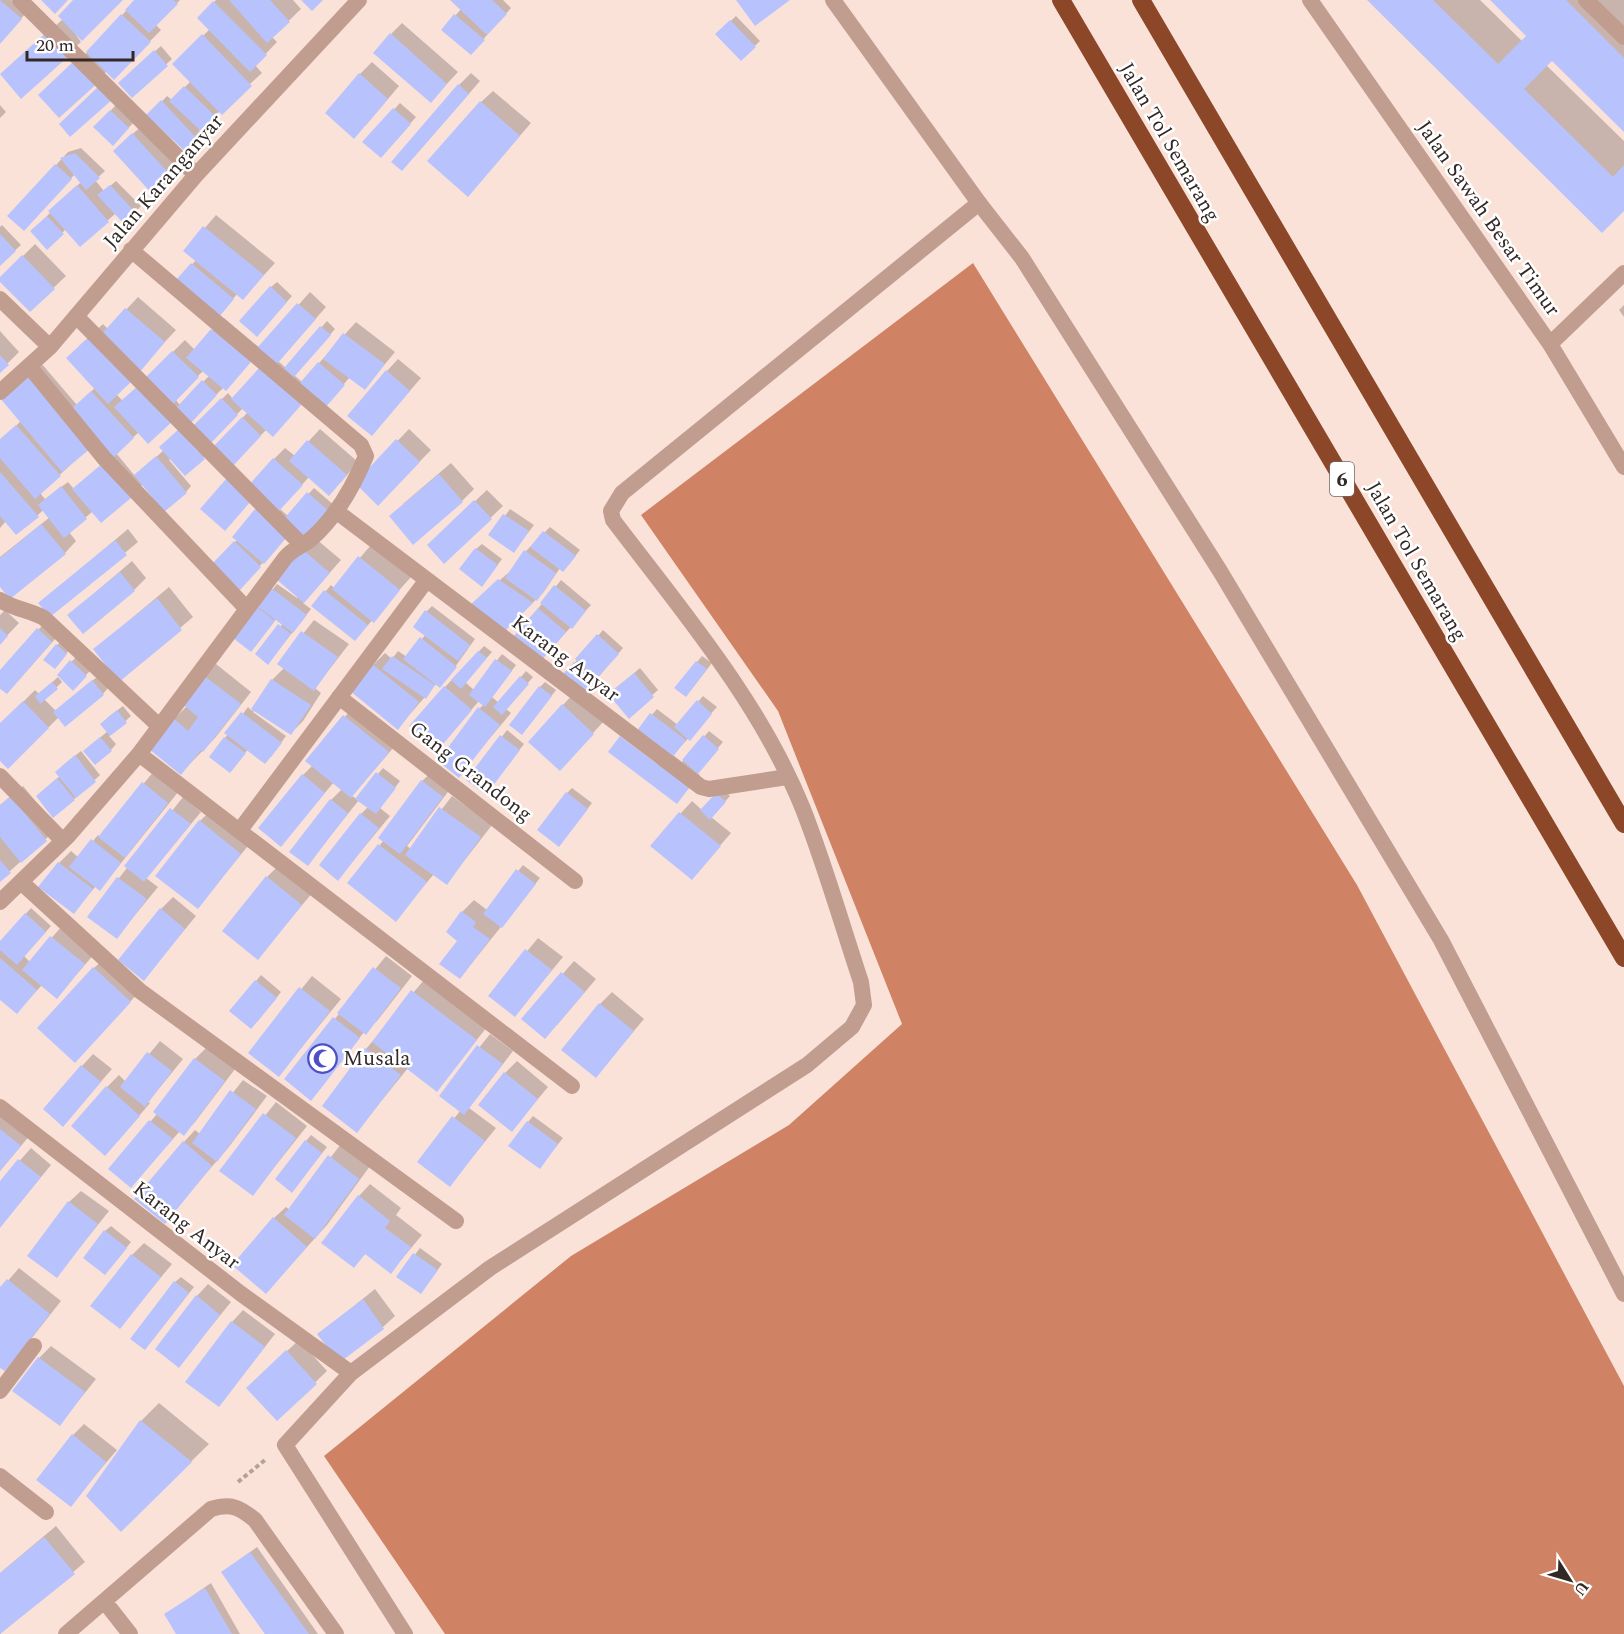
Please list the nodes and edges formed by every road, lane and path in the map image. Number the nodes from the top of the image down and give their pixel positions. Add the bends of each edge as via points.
1 (20, 0) edge
2 (359, 0) edge
3 (832, 0) edge
4 (1061, 0) edge
5 (1141, 0) edge
6 (1310, 0) edge
7 (1586, 0) edge
8 (1624, 37) edge
9 (196, 175) junction
10 (979, 203) junction
11 (131, 250) junction
12 (1624, 273) edge
13 (0, 299) edge
14 (76, 316) junction
15 (1550, 344) junction
16 (50, 347) junction
17 (29, 366) junction
18 (0, 392) edge
19 (1624, 467) edge
20 (336, 511) junction
21 (301, 544) junction
22 (426, 581) junction
23 (0, 600) edge
24 (246, 608) junction
25 (339, 697) junction
26 (159, 726) junction
27 (139, 754) junction
28 (0, 776) edge
29 (787, 777) junction
30 (1624, 824) edge
31 (240, 830) junction
32 (63, 841) junction
33 (575, 880) dead end
34 (21, 882) junction
35 (0, 902) edge
36 (1624, 958) edge
37 (572, 1086) dead end
38 (0, 1107) edge
39 (456, 1221) dead end
40 (1624, 1294) edge
41 (34, 1346) dead end
42 (351, 1373) junction
43 (0, 1391) edge
44 (0, 1476) edge
45 (46, 1512) dead end
46 (105, 1602) junction
47 (66, 1634) edge
48 (130, 1634) edge
49 (336, 1634) edge
50 (405, 1634) edge

1 - 9 street
2 - 9 street, Jalan Karanganyar
3 - 10 street
4 - 36 highway, Jalan Tol Semarang / 6
5 - 30 highway
6 - 15 street, Jalan Sawah Besar Timur
7 - 8 street
9 - 11 street, Jalan Karanganyar
10 - 29 street via 622,493 610,511 739,691
10 - 40 street via 1022,258 1214,562 1435,930
11 - 14 street, Jalan Karanganyar
11 - 20 street via 361,445 366,456
12 - 15 street
13 - 16 street
14 - 16 street, Jalan Karanganyar
14 - 21 street
15 - 19 street, Jalan Sawah Besar Timur
16 - 17 street, Jalan Karanganyar
17 - 18 street, Jalan Karanganyar
17 - 24 street via 104,458
20 - 21 street via 312,539
20 - 22 street, Karang Anyar
21 - 24 street via 288,554
22 - 25 street
22 - 29 street, Karang Anyar via 700,787 709,789
23 - 26 street via 44,618
24 - 26 street
25 - 31 street
25 - 33 street, Gang Grandong
26 - 27 street
27 - 31 street
27 - 32 street
28 - 32 street
29 - 42 street via 802,808 861,982 864,1005 852,1027 807,1065 490,1268
31 - 37 street
32 - 34 street
34 - 35 street
34 - 39 street via 140,991
38 - 42 street, Karang Anyar via 240,1293
41 - 43 street
42 - 50 street via 285,1445
44 - 45 street
46 - 47 street
46 - 48 street
46 - 49 street via 211,1509 228,1504 255,1520

